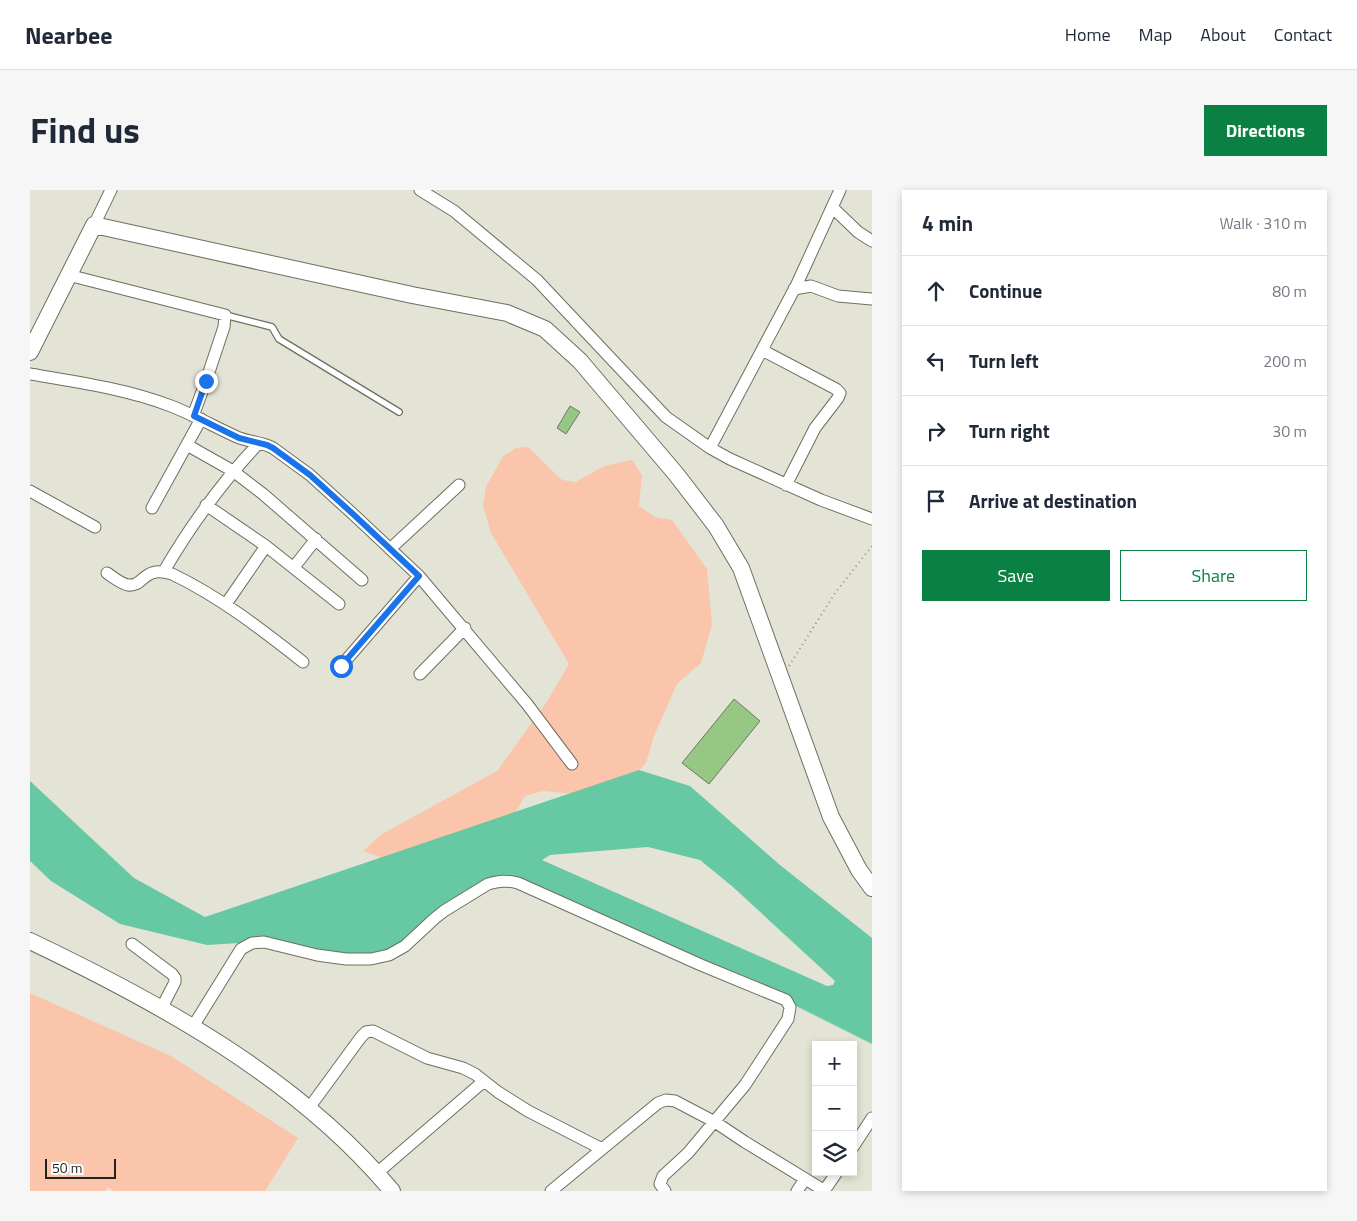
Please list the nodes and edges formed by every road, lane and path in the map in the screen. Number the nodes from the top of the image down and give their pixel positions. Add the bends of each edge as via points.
1 (111, 190) edge
2 (420, 190) edge
3 (840, 190) edge
4 (832, 207) junction
5 (94, 225) junction
6 (872, 241) edge
7 (68, 276) junction
8 (794, 289) junction
9 (872, 299) edge
10 (225, 315) junction
11 (762, 350) junction
12 (30, 352) edge
13 (30, 374) edge
14 (399, 412) dead end
15 (197, 417) junction
16 (259, 443) junction
17 (187, 445) junction
18 (710, 448) junction
19 (233, 471) junction
20 (459, 485) dead end
21 (786, 485) junction
22 (30, 491) edge
23 (206, 505) junction
24 (152, 508) dead end
25 (872, 519) edge
26 (95, 527) dead end
27 (316, 540) junction
28 (266, 546) junction
29 (872, 546) edge
30 (390, 549) junction
31 (294, 567) junction
32 (164, 571) junction
33 (107, 573) dead end
34 (419, 576) junction
35 (362, 580) dead end
36 (226, 604) junction
37 (340, 604) dead end
38 (465, 628) junction
39 (303, 662) dead end
40 (341, 666) dead end
41 (420, 674) dead end
42 (782, 679) junction
43 (572, 764) dead end
44 (872, 888) edge
45 (30, 941) edge
46 (132, 944) dead end
47 (161, 1009) junction
48 (192, 1028) junction
49 (484, 1081) junction
50 (309, 1108) junction
51 (872, 1118) edge
52 (715, 1122) junction
53 (857, 1141) edge
54 (602, 1149) junction
55 (377, 1173) junction
56 (834, 1176) edge
57 (805, 1179) junction
58 (392, 1191) edge
59 (551, 1191) edge
60 (665, 1191) edge
61 (797, 1191) edge
62 (824, 1191) edge

1 - 5 street
2 - 18 street via 454,211 538,280 666,417
3 - 4 street
4 - 6 street
4 - 8 street
5 - 7 street
5 - 42 street via 507,313 545,329 580,361 716,526 741,568
7 - 10 street
7 - 12 street
8 - 9 street via 811,286 838,296
8 - 11 street
10 - 14 lane via 272,327 279,339
10 - 15 street
11 - 18 street
11 - 21 street via 840,393 815,428
13 - 15 street via 133,394
15 - 16 street via 239,438
15 - 17 street
16 - 19 street
16 - 30 street via 273,448 310,475
17 - 19 street
17 - 24 street
18 - 21 street
19 - 23 street
19 - 27 street
20 - 30 street
21 - 25 street
22 - 26 street
23 - 28 street
23 - 32 street
27 - 31 street
27 - 35 street
28 - 31 street
28 - 36 street
29 - 42 path via 835,593
30 - 34 street
31 - 37 street
32 - 33 street via 154,571 128,585
32 - 36 street
34 - 38 street
34 - 40 street
36 - 39 street
38 - 41 street
38 - 43 street
42 - 44 street via 832,817
45 - 47 street
46 - 47 street via 175,978
47 - 48 street
48 - 50 street
48 - 52 street via 241,949 252,943 264,942 346,959 389,955 405,946 434,918 458,902 488,884 508,880 786,1000 790,1006 788,1019 745,1084
49 - 50 street via 463,1068 427,1058 373,1031 366,1032
49 - 54 street via 528,1111
49 - 55 street
50 - 55 street
51 - 53 street
52 - 54 street via 675,1101 666,1100
52 - 57 street
52 - 60 street via 663,1176 660,1184
54 - 59 street
55 - 58 street
56 - 62 street
57 - 61 street
57 - 62 street

